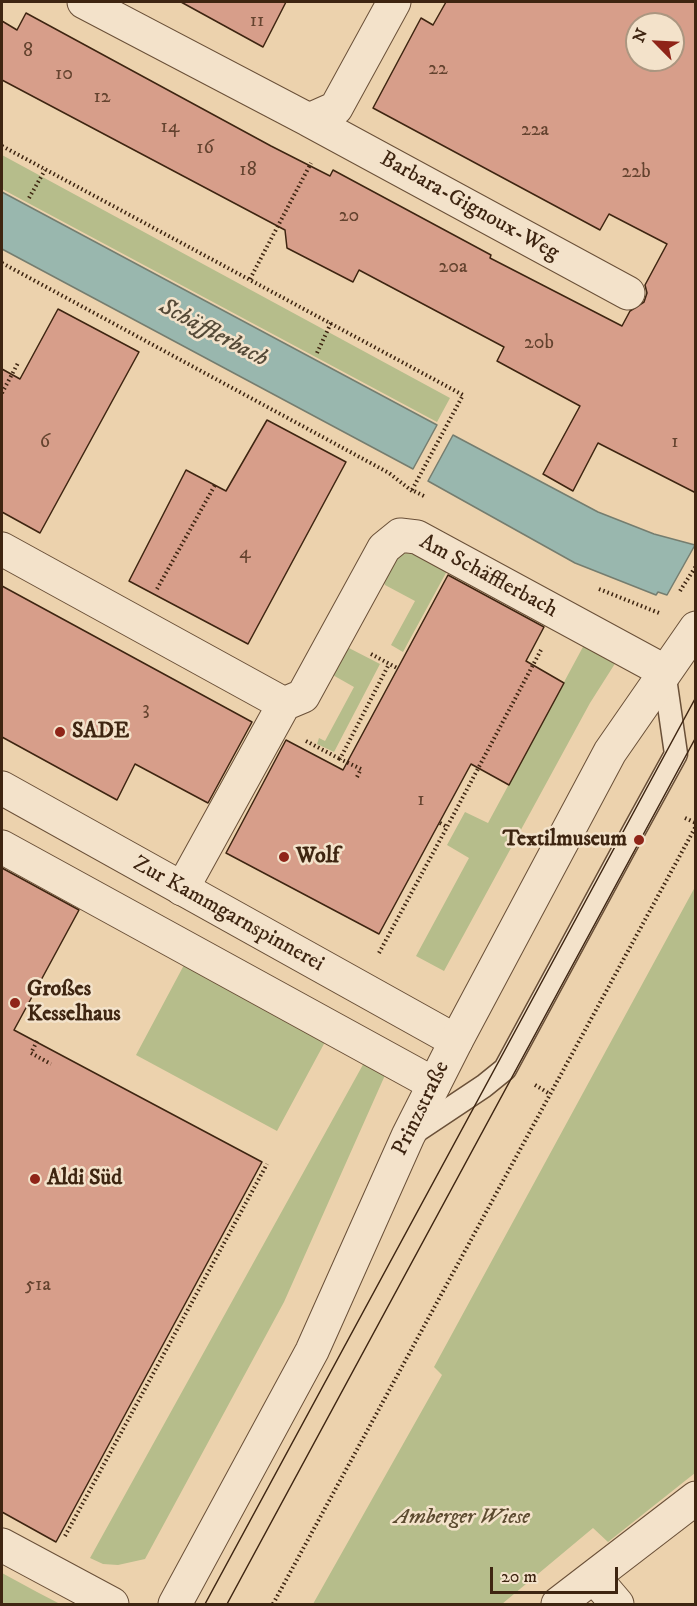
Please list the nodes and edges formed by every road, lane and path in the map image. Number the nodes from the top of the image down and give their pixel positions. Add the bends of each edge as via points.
1 (84, 2) edge
2 (394, 2) edge
3 (319, 125) junction
4 (2, 146) edge
5 (45, 170) junction
6 (29, 198) dead end
7 (2, 263) edge
8 (250, 279) junction
9 (628, 293) dead end
10 (331, 323) junction
11 (317, 353) dead end
12 (18, 363) dead end
13 (2, 393) edge
14 (416, 483) dead end
15 (215, 485) dead end
16 (384, 548) junction
17 (2, 549) edge
18 (138, 624) junction
19 (696, 628) edge
20 (541, 651) dead end
21 (389, 664) dead end
22 (664, 671) junction
23 (284, 704) junction
24 (357, 777) dead end
25 (2, 788) edge
26 (686, 818) dead end
27 (440, 823) dead end
28 (696, 824) edge
29 (447, 827) junction
30 (2, 847) edge
31 (182, 889) junction
32 (360, 988) junction
33 (38, 1041) dead end
34 (456, 1041) junction
35 (51, 1064) dead end
36 (434, 1084) junction
37 (408, 1136) junction
38 (267, 1164) dead end
39 (696, 1498) edge
40 (63, 1539) dead end
41 (2, 1545) edge
42 (594, 1577) junction
43 (112, 1605) edge
44 (175, 1605) edge
45 (273, 1605) edge
46 (558, 1605) edge
47 (617, 1605) edge

1 - 3 street, Barbara-Gignoux-Weg
2 - 3 street via 336,108
3 - 8 path
3 - 9 street, Barbara-Gignoux-Weg
4 - 5 path
5 - 6 path
5 - 8 path
7 - 16 path via 389,473 412,490
8 - 10 path
10 - 11 path
10 - 14 path via 463,395
12 - 13 path
15 - 18 path
16 - 22 street, Am Schäfflerbach via 400,535 417,537
16 - 23 street, Am Schäfflerbach via 303,696
17 - 18 street
18 - 23 street
19 - 22 street, Prinzstraße
20 - 29 path
21 - 24 path via 340,759 361,769
22 - 34 street, Prinzstraße via 610,752
22 - 37 lane via 676,754 505,1069
23 - 31 street, Am Schäfflerbach
25 - 31 street, Zur Kammgarnspinnerei
26 - 28 path
27 - 29 path
28 - 45 path
29 - 32 path
30 - 36 street
31 - 32 street, Zur Kammgarnspinnerei
32 - 34 street, Zur Kammgarnspinnerei
33 - 35 path via 32,1053
34 - 36 street, Prinzstraße
36 - 37 street, Prinzstraße
37 - 44 street, Prinzstraße via 312,1351
38 - 40 path
39 - 42 street
41 - 43 street
42 - 46 street
42 - 47 street

